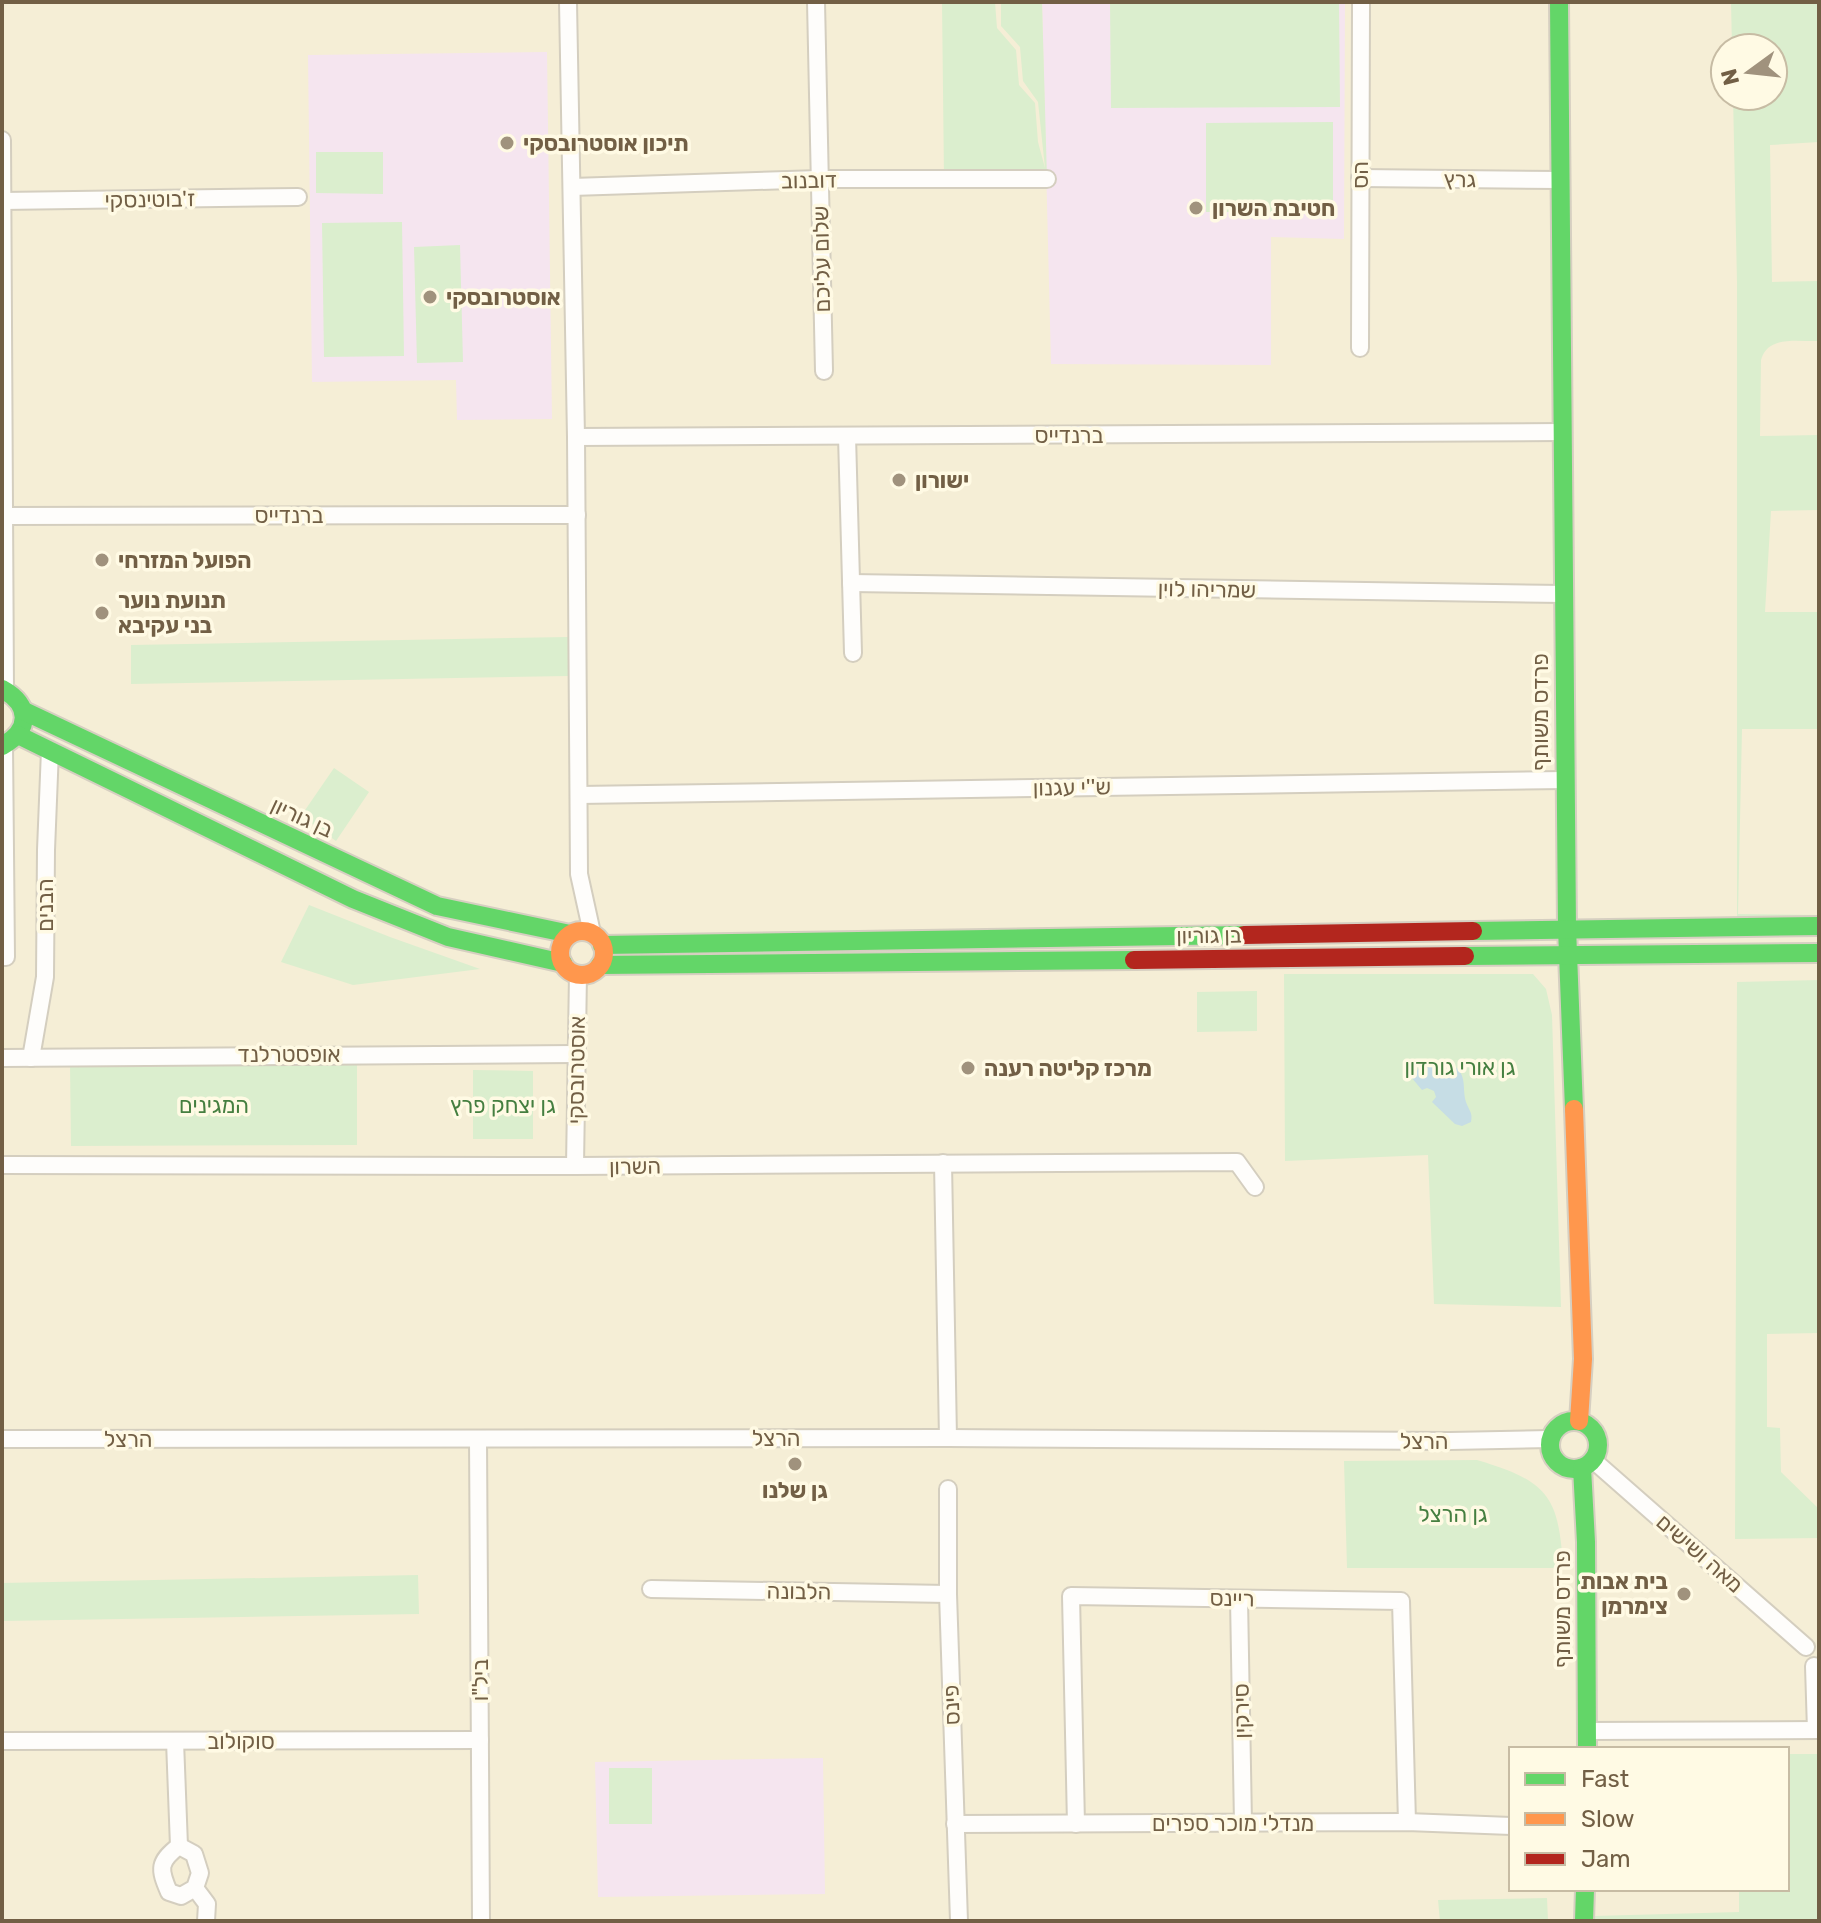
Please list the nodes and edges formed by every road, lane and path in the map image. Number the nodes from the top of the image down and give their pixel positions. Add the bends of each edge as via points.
1 (568, 2) edge
2 (816, 2) edge
3 (1361, 2) edge
4 (1559, 2) edge
5 (2, 140) edge
6 (1360, 178) junction
7 (820, 179) junction
8 (1047, 179) dead end
9 (1560, 180) junction
10 (572, 187) junction
11 (298, 197) dead end
12 (2, 201) edge
13 (1360, 348) dead end
14 (824, 371) dead end
15 (1562, 432) junction
16 (847, 436) junction
17 (576, 437) junction
18 (577, 515) junction
19 (3, 516) edge
20 (851, 583) junction
21 (1563, 594) junction
22 (853, 653) dead end
23 (4, 690) edge
24 (24, 711) junction
25 (8, 742) edge
26 (50, 750) junction
27 (1565, 780) junction
28 (579, 795) junction
29 (1819, 926) edge
30 (1567, 928) junction
31 (570, 934) junction
32 (597, 939) junction
33 (1819, 953) edge
34 (1567, 955) junction
35 (2, 957) edge
36 (600, 965) junction
37 (570, 968) junction
38 (576, 1054) junction
39 (2, 1058) edge
40 (31, 1058) junction
41 (943, 1163) junction
42 (2, 1165) edge
43 (575, 1166) junction
44 (1255, 1187) dead end
45 (1579, 1421) junction
46 (948, 1438) junction
47 (2, 1439) edge
48 (478, 1439) junction
49 (1550, 1439) junction
50 (1588, 1464) junction
51 (948, 1489) dead end
52 (651, 1589) dead end
53 (948, 1594) junction
54 (1239, 1599) junction
55 (1806, 1647) dead end
56 (1814, 1666) dead end
57 (1818, 1730) edge
58 (480, 1740) junction
59 (1587, 1740) edge
60 (2, 1741) edge
61 (175, 1741) junction
62 (1407, 1822) junction
63 (1243, 1823) junction
64 (955, 1824) junction
65 (1076, 1824) junction
66 (1509, 1826) edge
67 (179, 1846) junction
68 (195, 1888) junction
69 (1585, 1891) edge
70 (206, 1921) edge
71 (481, 1921) edge
72 (959, 1921) edge
73 (1584, 1921) edge

1 - 10 street
2 - 7 street, שלום עליכם
3 - 6 street, הס
4 - 9 main road, פרדס משותף
5 - 12 street
6 - 9 street, גרץ
6 - 13 street, הס
7 - 8 street, דובנוב
7 - 10 street, דובנוב
7 - 14 street, שלום עליכם
9 - 15 main road, פרדס משותף
10 - 17 street
11 - 12 street, ז'בוטינסקי
12 - 19 street
15 - 16 street, ברנדייס
15 - 21 main road, פרדס משותף
16 - 17 street, ברנדייס
16 - 20 street
17 - 18 street
18 - 19 street, ברנדייס
18 - 28 street
19 - 23 street
20 - 21 street, שמריהו לוין
20 - 22 street
21 - 27 main road, פרדס משותף
23 - 24 main road via 14,694
24 - 25 main road via 25,719
24 - 31 main road, בן גוריון via 437,906
25 - 26 main road
25 - 35 street, הבנים
26 - 37 main road via 353,899 448,937
26 - 40 street, הבנים via 45,977
27 - 28 street, ש''י עגנון
27 - 30 main road, פרדס משותף
28 - 32 street via 579,874
29 - 30 main road, בן גוריון
30 - 32 main road, בן גוריון
30 - 34 main road, פרדס משותף
31 - 32 main road via 577,931
31 - 37 main road via 561,945
32 - 36 main road
33 - 34 main road, בן גוריון
34 - 36 main road, בן גוריון
34 - 45 main road, פרדס משותף via 1583,1359
36 - 37 main road via 590,973
37 - 38 street, אוסטרובסקי
38 - 40 street, אופסטרלנד
38 - 43 street, אוסטרובסקי
39 - 40 street, אופסטרלנד
41 - 43 street, השרון
41 - 44 street, השרון via 1237,1162
41 - 46 street
42 - 43 street, השרון
45 - 49 main road via 1558,1427
45 - 50 main road via 1597,1440
46 - 48 street, הרצל
46 - 49 street, הרצל
47 - 48 street, הרצל
48 - 58 street, ביל"ו
49 - 50 main road via 1551,1454 1560,1466 1575,1470
50 - 55 street, מאה ושישים
50 - 59 main road, פרדס משותף
51 - 53 street, פינס
52 - 53 street, הלבונה
53 - 64 street, פינס
54 - 62 street, ריינס via 1401,1601
54 - 63 street, סירקין
54 - 65 street, ריינס via 1071,1596
56 - 57 street
57 - 59 street
58 - 61 street, סוקולוב
58 - 71 street, ביל"ו
60 - 61 street, סוקולוב
61 - 67 street
62 - 63 street, מנדלי מוכר ספרים
62 - 66 street, מנדלי מוכר ספרים
63 - 65 street, מנדלי מוכר ספרים
64 - 65 street, מנדלי מוכר ספרים
64 - 72 street, פינס
67 - 68 street via 194,1854 200,1873
67 - 68 street via 165,1857 161,1873 169,1892 181,1896
68 - 70 street via 207,1904
69 - 73 main road

